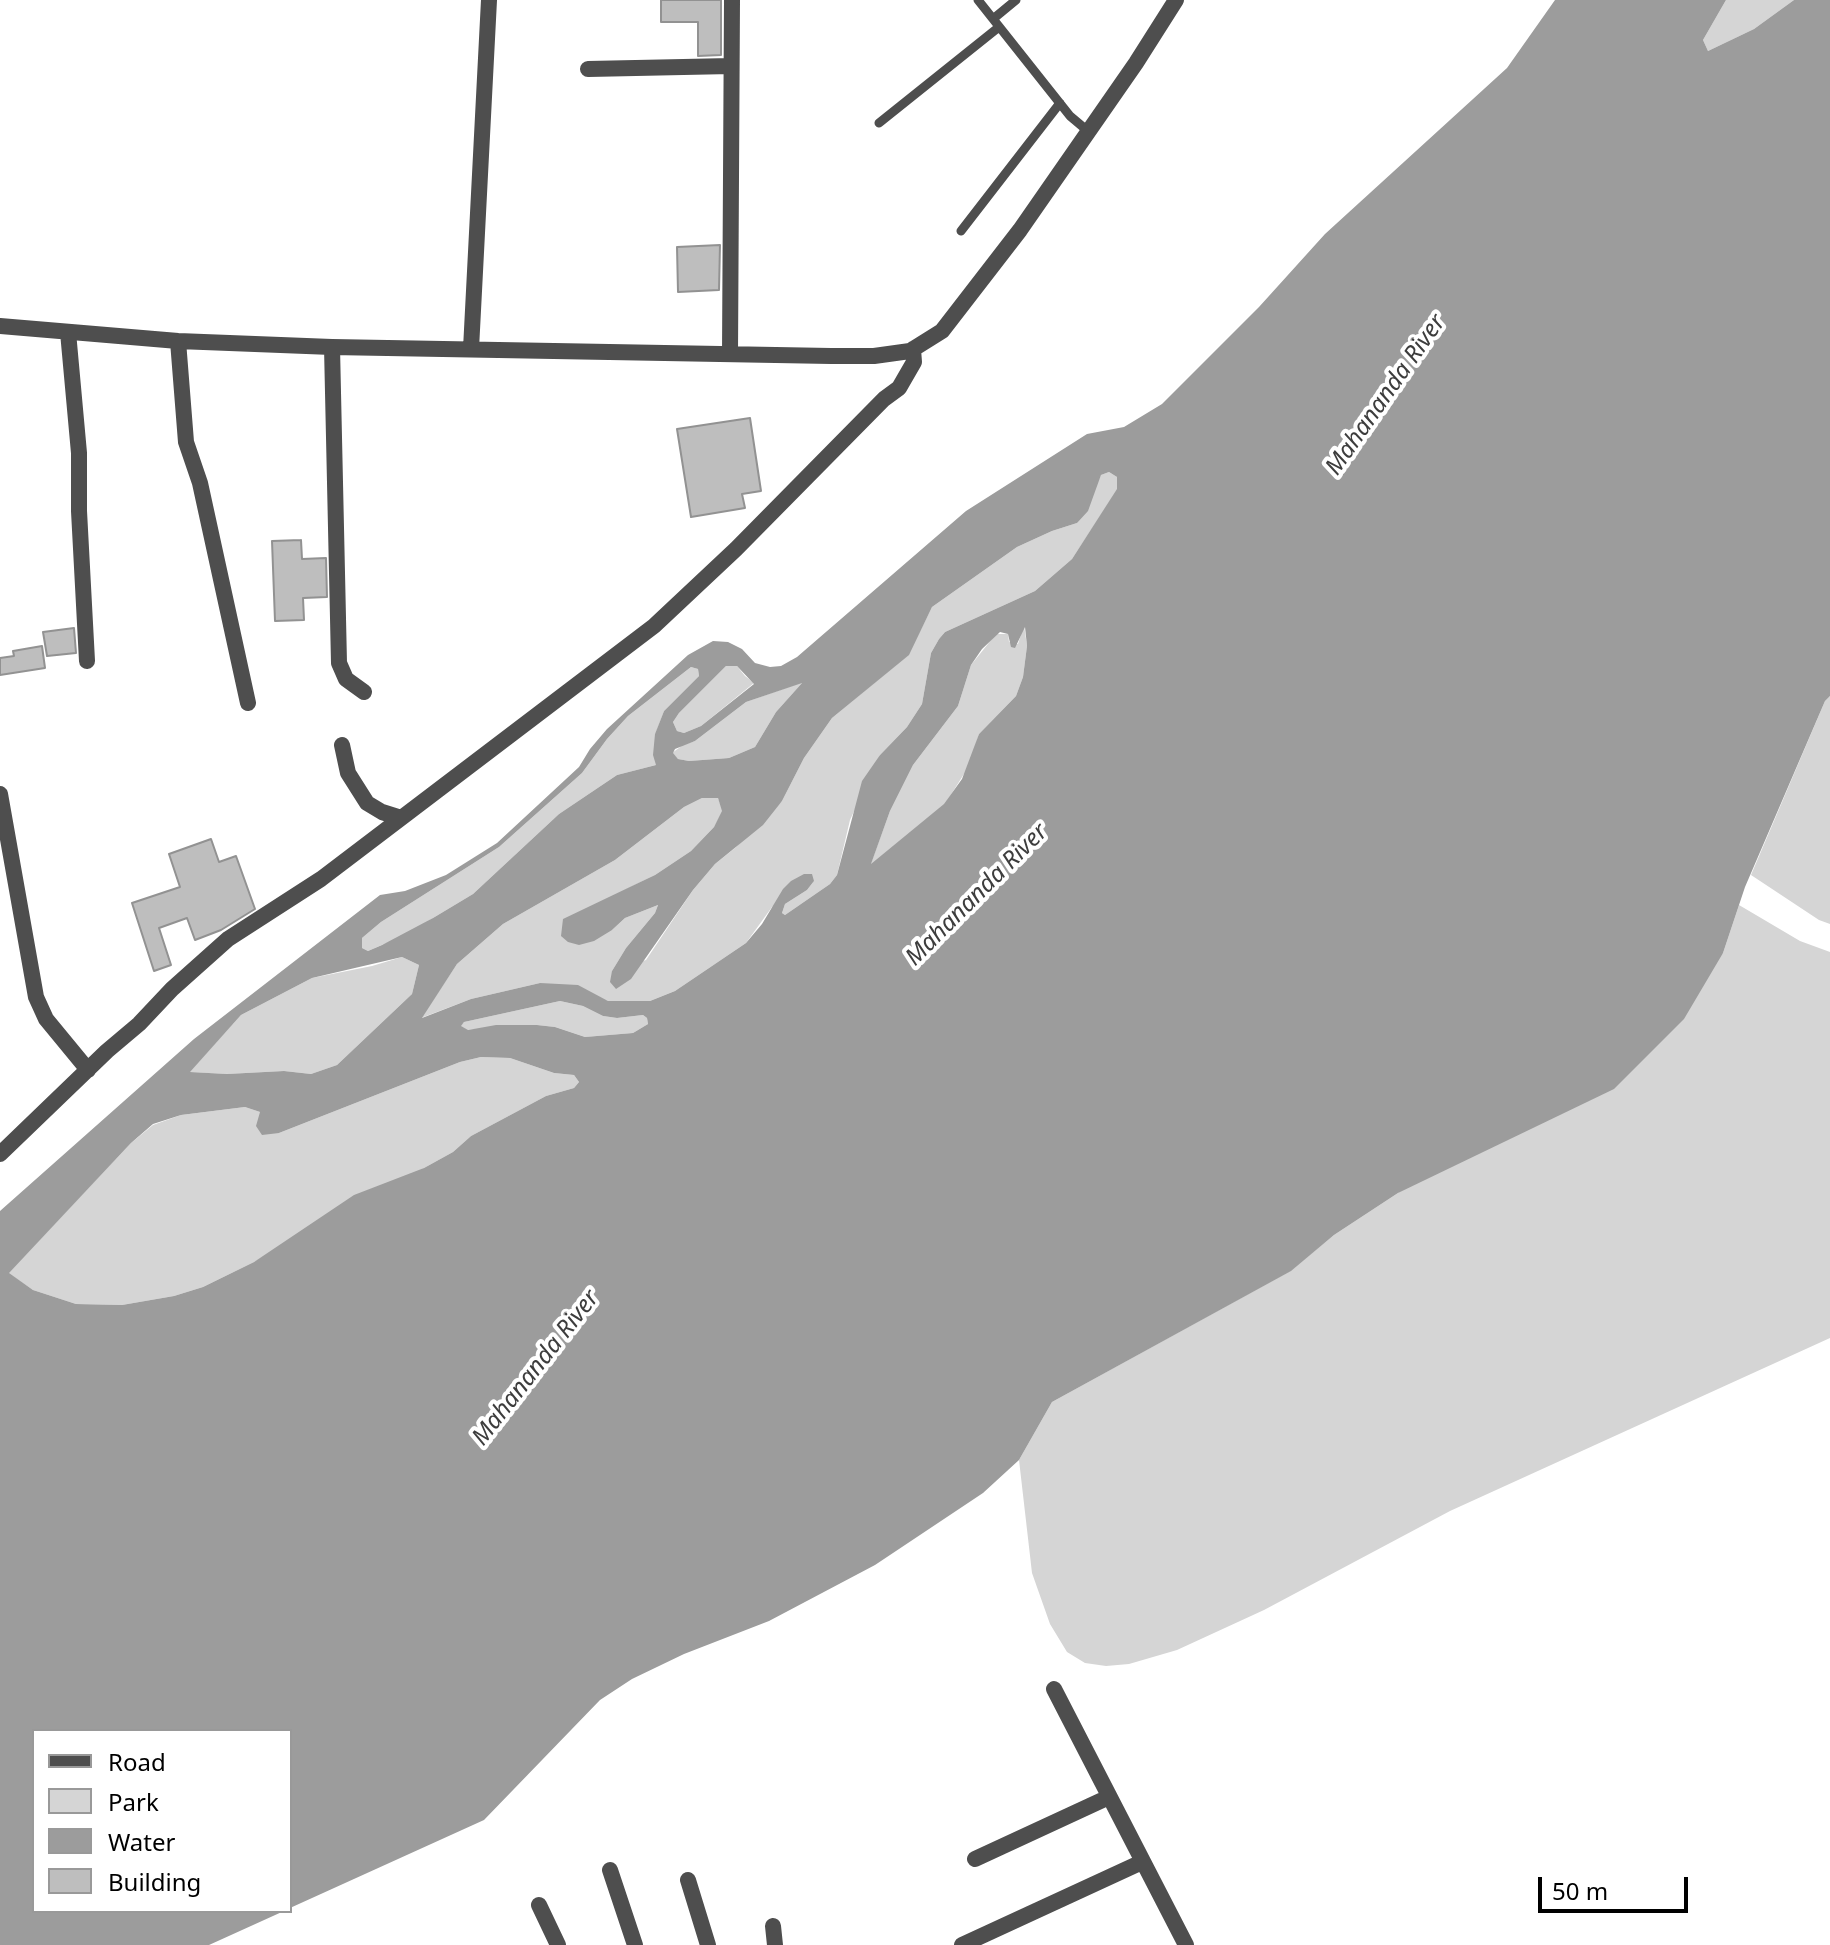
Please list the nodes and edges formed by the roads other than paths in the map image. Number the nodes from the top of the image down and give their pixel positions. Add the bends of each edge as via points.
1 (489, 0) edge
2 (732, 0) edge
3 (978, 0) edge
4 (1016, 0) edge
5 (1176, 0) edge
6 (996, 23) junction
7 (731, 66) junction
8 (588, 69) dead end
9 (1060, 103) junction
10 (879, 123) dead end
11 (1089, 132) junction
12 (961, 231) dead end
13 (0, 326) edge
14 (68, 332) junction
15 (178, 341) junction
16 (332, 347) junction
17 (471, 349) junction
18 (913, 349) junction
19 (730, 354) junction
20 (87, 661) dead end
21 (364, 692) dead end
22 (248, 703) dead end
23 (342, 745) dead end
24 (0, 794) edge
25 (401, 818) junction
26 (88, 1070) junction
27 (0, 1154) edge
28 (1054, 1689) dead end
29 (1109, 1797) junction
30 (975, 1859) dead end
31 (1142, 1862) junction
32 (610, 1870) dead end
33 (688, 1880) dead end
34 (539, 1905) dead end
35 (773, 1926) dead end
36 (558, 1945) edge
37 (635, 1945) edge
38 (708, 1945) edge
39 (775, 1945) edge
40 (962, 1945) edge
41 (1186, 1945) edge

1 - 17 street
2 - 7 street
3 - 6 lane
4 - 6 lane
5 - 11 street
6 - 9 lane
6 - 10 lane
7 - 8 street
7 - 19 street
9 - 11 lane
9 - 12 lane
11 - 18 street via 942,331
13 - 14 street
14 - 15 street
14 - 20 street via 79,453
15 - 16 street
15 - 22 street via 186,442 200,483
16 - 17 street
16 - 21 street via 339,663 346,679
17 - 19 street
18 - 19 street via 874,356
18 - 25 street via 914,362 899,388 654,626
23 - 25 street via 348,773 367,803
24 - 26 street via 36,997 46,1019
25 - 26 street via 321,879 228,939
26 - 27 street
28 - 29 street
29 - 30 street
29 - 31 street
31 - 40 street
31 - 41 street
32 - 37 street
33 - 38 street
34 - 36 street
35 - 39 street

